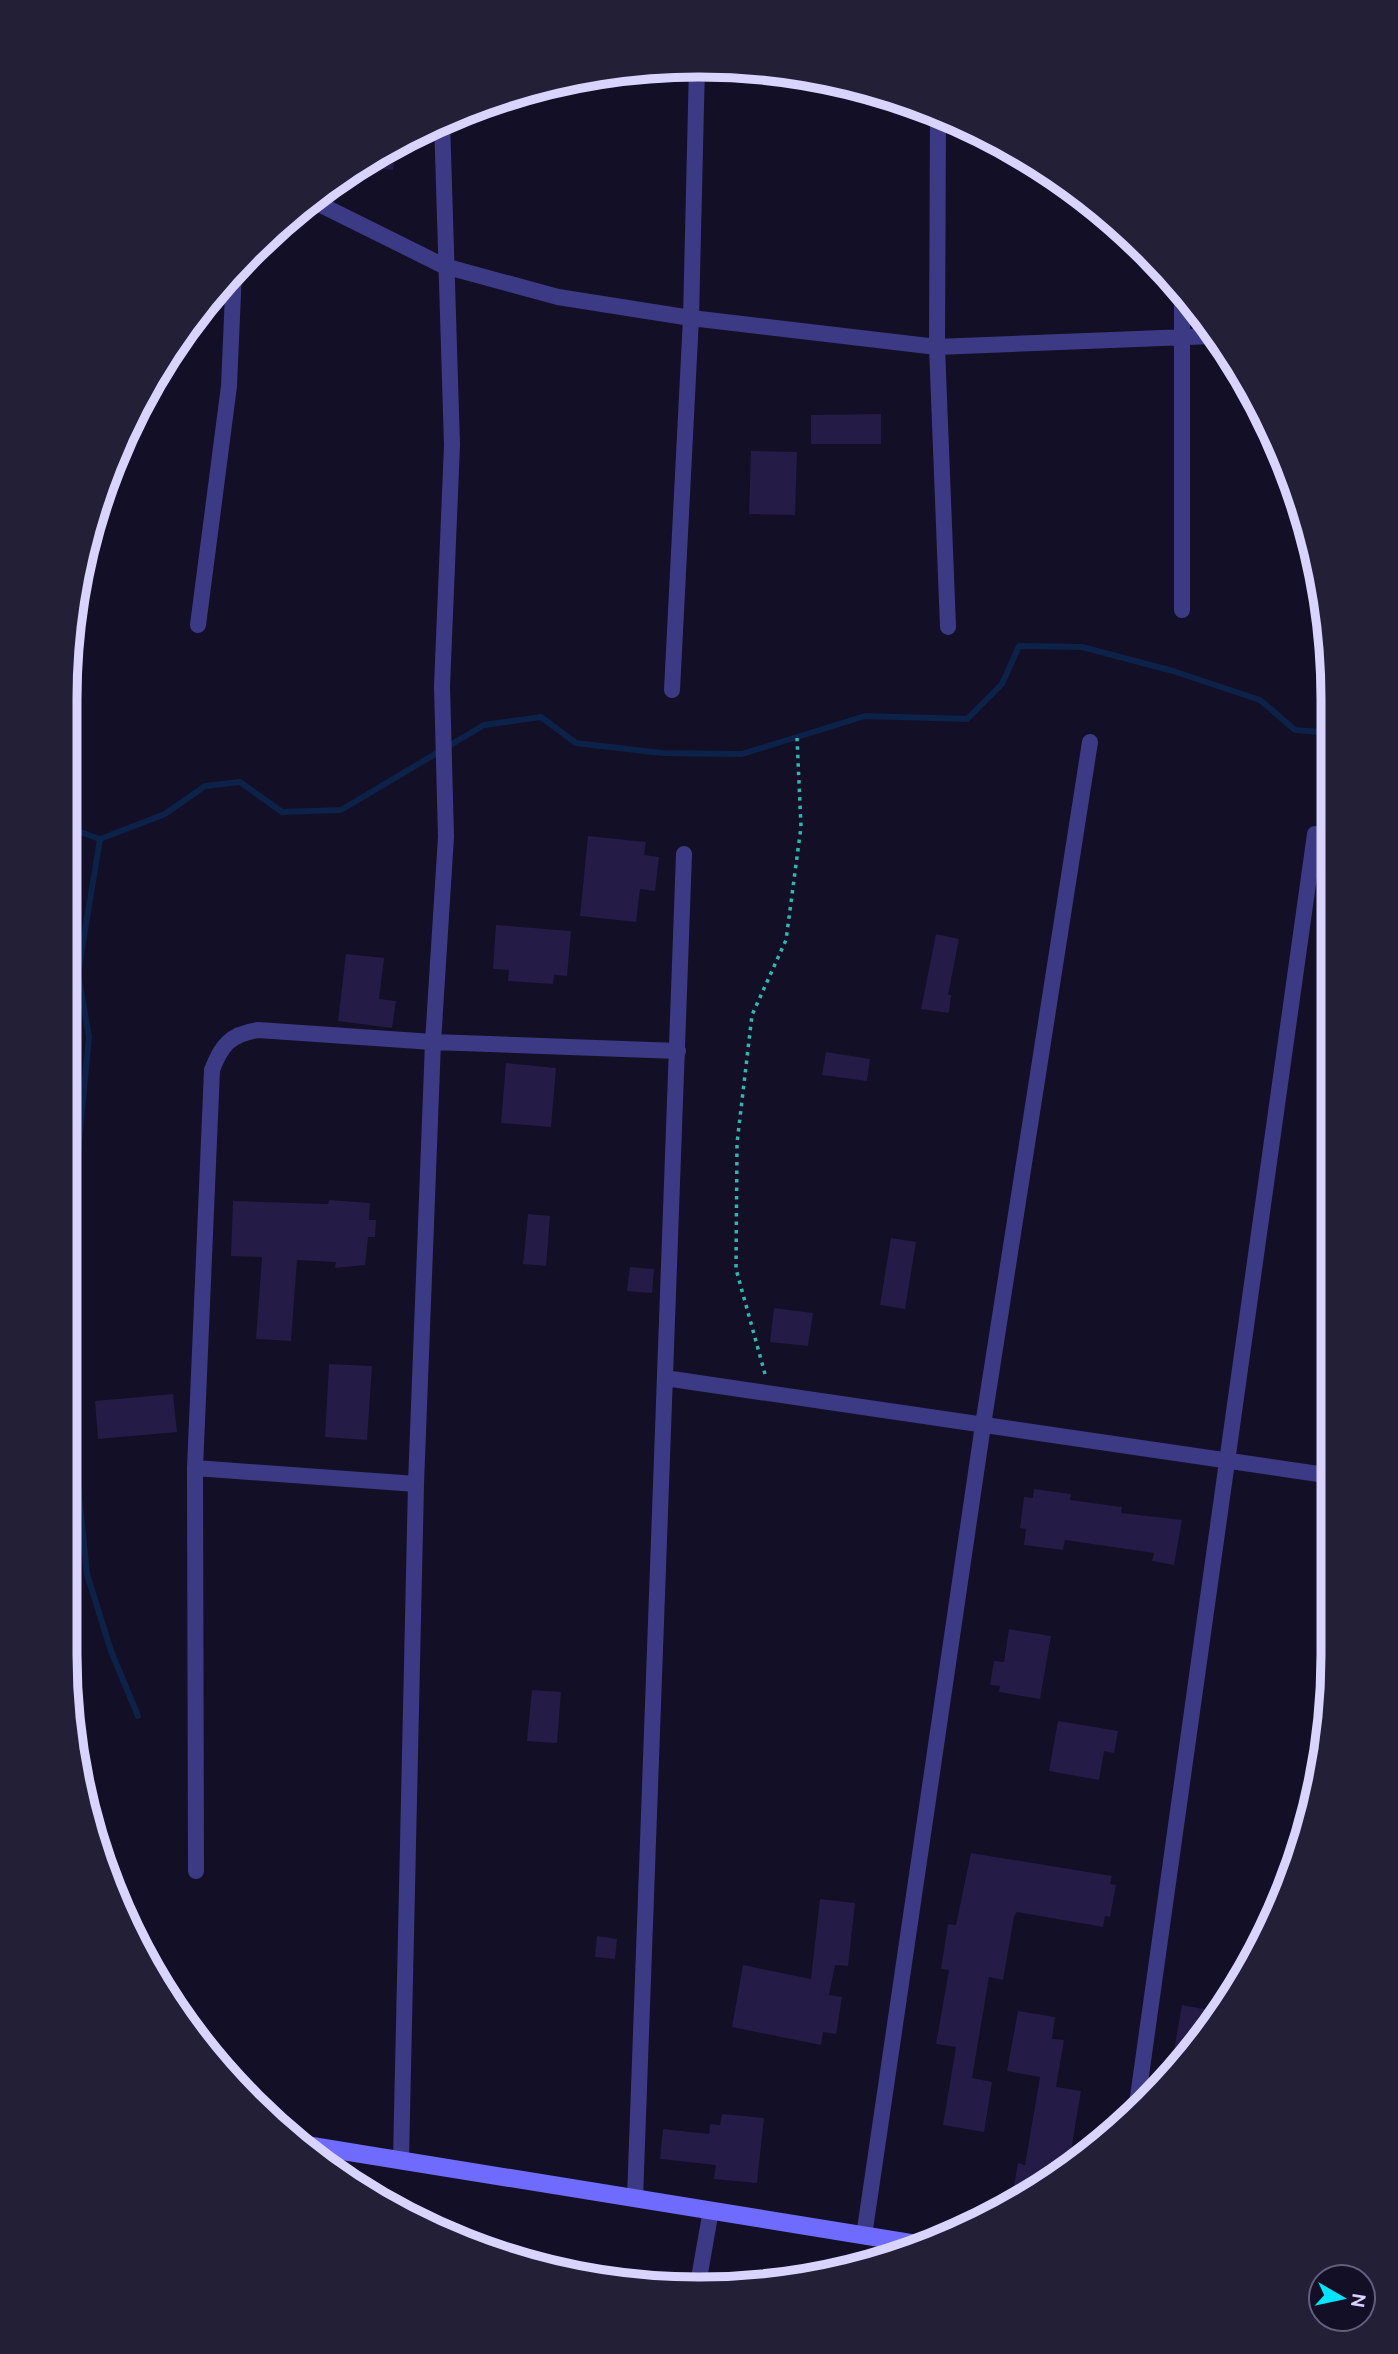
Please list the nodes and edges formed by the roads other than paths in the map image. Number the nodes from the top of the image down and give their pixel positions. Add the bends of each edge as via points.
1 (697, 77) edge
2 (938, 124) edge
3 (442, 133) edge
4 (321, 205) edge
5 (444, 266) junction
6 (233, 287) edge
7 (1182, 308) edge
8 (691, 318) junction
9 (1204, 337) edge
10 (1182, 338) junction
11 (937, 347) junction
12 (1182, 610) dead end
13 (198, 625) dead end
14 (948, 627) dead end
15 (672, 691) dead end
16 (1090, 742) dead end
17 (1315, 834) dead end
18 (684, 854) dead end
19 (433, 1042) junction
20 (678, 1051) junction
21 (666, 1378) junction
22 (984, 1425) junction
23 (1226, 1461) junction
24 (195, 1468) junction
25 (1321, 1474) edge
26 (416, 1484) junction
27 (196, 1871) dead end
28 (1138, 2096) edge
29 (319, 2147) edge
30 (401, 2159) junction
31 (635, 2198) junction
32 (711, 2210) junction
33 (864, 2236) junction
34 (904, 2242) edge
35 (699, 2277) edge

1 - 8 street
2 - 11 street
3 - 5 street
4 - 5 street
5 - 8 street via 558,297
5 - 19 street via 452,444 442,686 446,837
6 - 13 street via 229,386
7 - 10 street
8 - 11 street
8 - 15 street
9 - 10 street
10 - 11 street
10 - 12 street
11 - 14 street
16 - 22 street
17 - 23 street
18 - 20 street
19 - 20 street
19 - 24 street via 258,1030 227,1040 219,1052 212,1070
19 - 26 street
20 - 21 street
21 - 22 street
21 - 31 street
22 - 23 street
22 - 33 street
23 - 25 street
23 - 28 street
24 - 26 street
24 - 27 street
26 - 30 street
29 - 30 street
30 - 31 street
31 - 32 street
32 - 33 street
32 - 35 street
33 - 34 street

